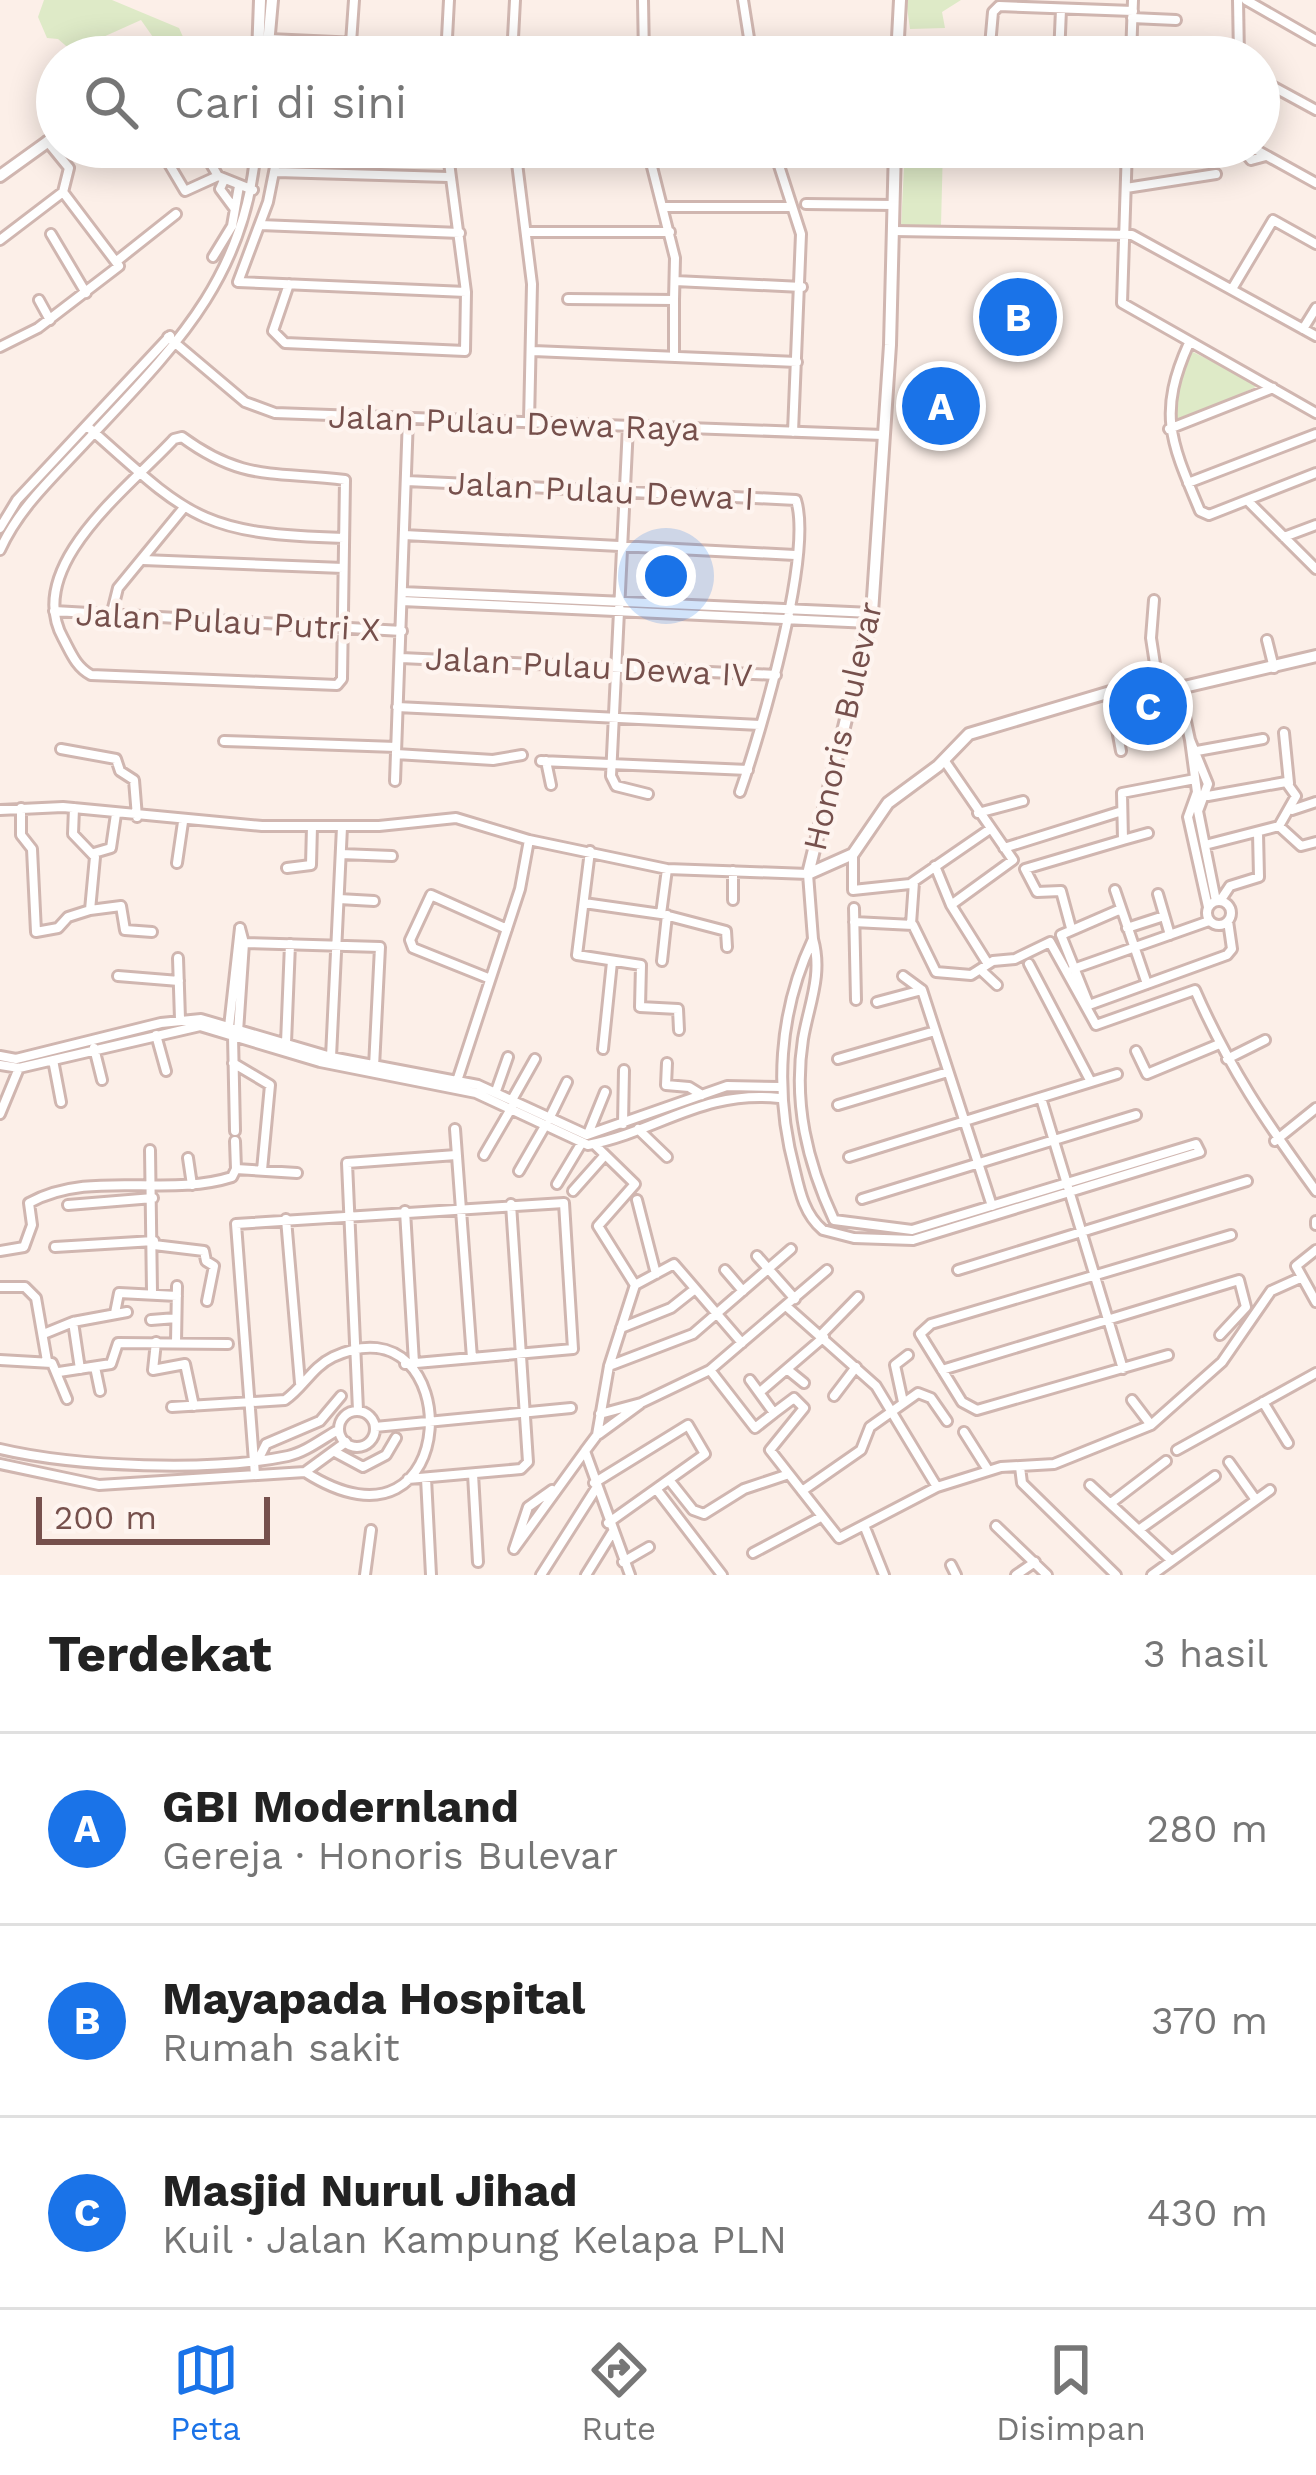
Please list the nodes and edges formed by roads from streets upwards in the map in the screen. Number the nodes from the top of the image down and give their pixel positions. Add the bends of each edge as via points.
1 (260, 0) edge
2 (272, 0) edge
3 (354, 0) edge
4 (449, 0) edge
5 (515, 0) edge
6 (644, 0) edge
7 (743, 0) edge
8 (900, 0) edge
9 (1133, 0) edge
10 (1242, 0) edge
11 (1061, 8) junction
12 (1132, 15) junction
13 (1176, 20) dead end
14 (264, 36) edge
15 (265, 36) edge
16 (352, 36) edge
17 (447, 36) edge
18 (513, 36) edge
19 (644, 36) edge
20 (748, 36) edge
21 (898, 36) edge
22 (992, 36) edge
23 (1060, 36) edge
24 (1132, 36) edge
25 (1240, 36) edge
26 (1316, 40) edge
27 (1280, 90) edge
28 (1316, 110) edge
29 (36, 149) edge
30 (1280, 163) edge
31 (69, 168) edge
32 (172, 168) edge
33 (214, 168) edge
34 (255, 168) edge
35 (277, 168) edge
36 (448, 168) edge
37 (517, 168) edge
38 (652, 168) edge
39 (779, 168) edge
40 (895, 168) edge
41 (1127, 168) edge
42 (2, 172) edge
43 (277, 172) junction
44 (1216, 174) dead end
45 (448, 177) junction
46 (221, 178) junction
47 (1316, 183) edge
48 (239, 186) junction
49 (1126, 188) junction
50 (253, 190) junction
51 (63, 192) junction
52 (806, 204) dead end
53 (894, 205) junction
54 (662, 206) junction
55 (792, 207) junction
56 (234, 208) junction
57 (176, 214) dead end
58 (260, 225) junction
59 (892, 231) junction
60 (526, 232) junction
61 (670, 232) junction
62 (460, 233) junction
63 (51, 234) dead end
64 (1124, 234) junction
65 (0, 240) edge
66 (1316, 244) edge
67 (214, 257) dead end
68 (118, 260) junction
69 (675, 281) junction
70 (289, 284) junction
71 (802, 287) junction
72 (1232, 290) junction
73 (466, 292) junction
74 (86, 293) junction
75 (568, 299) dead end
76 (39, 300) dead end
77 (674, 300) junction
78 (1316, 308) edge
79 (50, 320) junction
80 (1303, 329) junction
81 (1316, 336) edge
82 (172, 340) junction
83 (1189, 343) junction
84 (0, 347) edge
85 (533, 351) junction
86 (674, 357) junction
87 (797, 362) junction
88 (1273, 388) junction
89 (1316, 413) edge
90 (408, 417) junction
91 (529, 422) junction
92 (628, 426) junction
93 (90, 429) junction
94 (1169, 429) junction
95 (793, 432) junction
96 (1316, 434) edge
97 (883, 435) junction
98 (1316, 473) edge
99 (140, 477) junction
100 (406, 481) junction
101 (1188, 483) junction
102 (625, 490) junction
103 (1249, 502) junction
104 (182, 510) junction
105 (1316, 525) edge
106 (0, 528) edge
107 (404, 535) junction
108 (1284, 537) junction
109 (344, 538) junction
110 (622, 546) junction
111 (0, 548) edge
112 (795, 555) junction
113 (143, 560) junction
114 (343, 568) junction
115 (1316, 569) edge
116 (402, 596) junction
117 (1154, 600) dead end
118 (622, 608) junction
119 (54, 611) junction
120 (788, 615) junction
121 (111, 616) junction
122 (871, 618) junction
123 (341, 629) junction
124 (402, 632) junction
125 (1267, 640) dead end
126 (1316, 656) edge
127 (401, 658) junction
128 (619, 668) junction
129 (1275, 669) junction
130 (776, 675) junction
131 (1168, 690) junction
132 (1110, 692) junction
133 (398, 707) junction
134 (615, 720) junction
135 (760, 725) junction
136 (1170, 729) dead end
137 (1284, 733) dead end
138 (1263, 739) dead end
139 (224, 741) dead end
140 (61, 749) dead end
141 (396, 750) junction
142 (1121, 751) dead end
143 (1194, 752) junction
144 (522, 755) dead end
145 (944, 760) junction
146 (612, 765) junction
147 (748, 770) junction
148 (1195, 779) junction
149 (394, 781) dead end
150 (1289, 783) junction
151 (551, 785) dead end
152 (740, 792) dead end
153 (648, 794) dead end
154 (1208, 796) junction
155 (1023, 801) dead end
156 (1316, 802) edge
157 (21, 808) junction
158 (74, 808) junction
159 (0, 810) edge
160 (1291, 811) junction
161 (1119, 812) junction
162 (978, 813) junction
163 (116, 814) junction
164 (137, 817) junction
165 (183, 822) junction
166 (311, 826) junction
167 (1280, 826) junction
168 (342, 827) junction
169 (990, 829) junction
170 (1148, 833) dead end
171 (1258, 833) junction
172 (530, 840) junction
173 (1123, 840) junction
174 (1316, 842) edge
175 (1205, 845) junction
176 (1004, 848) junction
177 (590, 851) junction
178 (94, 853) junction
179 (341, 854) junction
180 (853, 854) junction
181 (392, 856) dead end
182 (177, 863) dead end
183 (935, 866) junction
184 (287, 868) dead end
185 (667, 869) junction
186 (734, 871) junction
187 (808, 874) junction
188 (914, 881) junction
189 (1115, 890) dead end
190 (1158, 894) dead end
191 (339, 898) junction
192 (733, 900) dead end
193 (374, 901) dead end
194 (584, 903) junction
195 (951, 905) junction
196 (854, 908) dead end
197 (1121, 909) junction
198 (1214, 909) junction
199 (90, 910) junction
200 (664, 915) junction
201 (1164, 916) junction
202 (854, 922) junction
203 (910, 924) junction
204 (1226, 926) junction
205 (1072, 928) junction
206 (1127, 928) junction
207 (507, 929) junction
208 (152, 932) dead end
209 (1170, 935) junction
210 (814, 939) junction
211 (244, 943) junction
212 (290, 944) junction
213 (335, 944) junction
214 (728, 946) dead end
215 (1134, 948) junction
216 (178, 958) dead end
217 (662, 961) dead end
218 (612, 962) junction
219 (1029, 964) dead end
220 (985, 968) junction
221 (1073, 969) junction
222 (118, 976) dead end
223 (903, 976) dead end
224 (488, 978) junction
225 (179, 981) junction
226 (1147, 984) junction
227 (997, 985) dead end
228 (922, 989) junction
229 (856, 1000) dead end
230 (877, 1002) dead end
231 (791, 1011) junction
232 (809, 1018) junction
233 (180, 1019) junction
234 (679, 1030) dead end
235 (935, 1031) junction
236 (233, 1032) junction
237 (157, 1035) junction
238 (1265, 1040) dead end
239 (286, 1042) junction
240 (93, 1046) junction
241 (1217, 1046) junction
242 (603, 1049) dead end
243 (1136, 1051) dead end
244 (0, 1055) edge
245 (508, 1057) dead end
246 (535, 1059) dead end
247 (838, 1059) dead end
248 (1227, 1059) junction
249 (53, 1060) junction
250 (330, 1061) junction
251 (233, 1063) junction
252 (667, 1063) dead end
253 (0, 1065) edge
254 (374, 1066) junction
255 (19, 1068) junction
256 (166, 1070) dead end
257 (624, 1070) dead end
258 (948, 1072) junction
259 (1117, 1074) dead end
260 (102, 1080) dead end
261 (567, 1082) dead end
262 (1091, 1082) junction
263 (456, 1085) junction
264 (665, 1085) junction
265 (780, 1087) junction
266 (496, 1091) junction
267 (604, 1092) dead end
268 (702, 1095) junction
269 (780, 1098) junction
270 (1041, 1098) junction
271 (61, 1102) dead end
272 (512, 1102) junction
273 (838, 1105) dead end
274 (665, 1108) junction
275 (1316, 1108) edge
276 (0, 1114) edge
277 (1136, 1115) dead end
278 (964, 1121) junction
279 (548, 1123) junction
280 (623, 1124) junction
281 (640, 1125) junction
282 (455, 1129) dead end
283 (1054, 1140) junction
284 (587, 1141) junction
285 (1275, 1141) junction
286 (150, 1150) dead end
287 (605, 1154) junction
288 (456, 1155) junction
289 (484, 1155) dead end
290 (667, 1157) dead end
291 (849, 1157) dead end
292 (188, 1158) dead end
293 (978, 1163) junction
294 (236, 1169) junction
295 (262, 1170) junction
296 (519, 1171) dead end
297 (297, 1173) dead end
298 (1247, 1181) dead end
299 (557, 1184) dead end
300 (153, 1185) junction
301 (192, 1186) junction
302 (1315, 1186) edge
303 (1069, 1187) junction
304 (573, 1191) dead end
305 (153, 1198) junction
306 (862, 1198) dead end
307 (637, 1200) dead end
308 (511, 1204) junction
309 (68, 1205) dead end
310 (992, 1206) junction
311 (461, 1207) junction
312 (405, 1210) junction
313 (349, 1215) junction
314 (286, 1219) junction
315 (834, 1220) junction
316 (823, 1230) junction
317 (1084, 1233) junction
318 (1231, 1235) dead end
319 (154, 1243) junction
320 (55, 1247) dead end
321 (791, 1249) dead end
322 (1316, 1250) edge
323 (0, 1251) edge
324 (757, 1256) dead end
325 (768, 1269) junction
326 (725, 1270) dead end
327 (827, 1270) dead end
328 (958, 1270) dead end
329 (656, 1274) junction
330 (1300, 1277) junction
331 (1098, 1278) junction
332 (635, 1285) junction
333 (0, 1287) edge
334 (695, 1289) junction
335 (742, 1291) junction
336 (152, 1292) junction
337 (858, 1297) dead end
338 (795, 1298) junction
339 (206, 1300) dead end
340 (1316, 1302) edge
341 (786, 1306) junction
342 (127, 1312) dead end
343 (115, 1313) junction
344 (717, 1315) junction
345 (176, 1318) junction
346 (1110, 1318) junction
347 (151, 1320) dead end
348 (74, 1322) junction
349 (621, 1328) junction
350 (46, 1333) junction
351 (1220, 1335) dead end
352 (822, 1336) junction
353 (156, 1342) junction
354 (176, 1342) junction
355 (742, 1343) junction
356 (228, 1344) dead end
357 (359, 1350) junction
358 (521, 1354) junction
359 (908, 1355) dead end
360 (1168, 1355) dead end
361 (472, 1358) junction
362 (0, 1359) edge
363 (47, 1361) junction
364 (410, 1364) junction
365 (609, 1366) junction
366 (95, 1367) junction
367 (856, 1367) junction
368 (80, 1369) junction
369 (1123, 1369) junction
370 (710, 1370) junction
371 (788, 1370) junction
372 (941, 1370) junction
373 (59, 1372) junction
374 (1316, 1373) edge
375 (750, 1380) dead end
376 (301, 1383) junction
377 (804, 1383) dead end
378 (100, 1391) dead end
379 (760, 1392) junction
380 (341, 1396) dead end
381 (834, 1396) dead end
382 (68, 1399) dead end
383 (1132, 1400) dead end
384 (903, 1402) junction
385 (1263, 1402) junction
386 (641, 1403) junction
387 (248, 1405) junction
388 (194, 1406) junction
389 (172, 1407) dead end
390 (572, 1408) dead end
391 (892, 1409) junction
392 (358, 1410) junction
393 (528, 1412) junction
394 (774, 1413) junction
395 (600, 1414) junction
396 (326, 1417) junction
397 (434, 1418) junction
398 (947, 1421) dead end
399 (1151, 1425) junction
400 (375, 1427) junction
401 (336, 1431) junction
402 (964, 1432) dead end
403 (597, 1435) junction
404 (396, 1438) dead end
405 (346, 1442) junction
406 (1288, 1443) dead end
407 (0, 1449) edge
408 (1178, 1450) dead end
409 (586, 1451) junction
410 (335, 1452) junction
411 (255, 1459) junction
412 (1166, 1461) dead end
413 (1229, 1462) dead end
414 (0, 1463) edge
415 (1021, 1467) junction
416 (988, 1470) junction
417 (305, 1472) junction
418 (473, 1474) junction
419 (255, 1475) junction
420 (786, 1475) junction
421 (1215, 1476) dead end
422 (426, 1478) junction
423 (407, 1479) junction
424 (670, 1481) junction
425 (1090, 1485) dead end
426 (595, 1486) junction
427 (937, 1487) junction
428 (554, 1490) junction
429 (657, 1490) junction
430 (1270, 1490) dead end
431 (802, 1491) junction
432 (1256, 1501) junction
433 (1111, 1503) junction
434 (819, 1518) junction
435 (864, 1525) junction
436 (996, 1526) dead end
437 (610, 1528) junction
438 (1140, 1529) junction
439 (371, 1530) dead end
440 (649, 1547) dead end
441 (753, 1553) dead end
442 (1171, 1560) junction
443 (478, 1562) dead end
444 (1035, 1562) junction
445 (625, 1571) edge
446 (365, 1575) edge
447 (431, 1575) edge
448 (542, 1575) edge
449 (586, 1575) edge
450 (722, 1575) edge
451 (884, 1575) edge
452 (1016, 1575) edge
453 (1047, 1575) edge
454 (1116, 1575) edge
455 (1152, 1575) edge

1 - 14 street
2 - 15 street
3 - 16 street
4 - 17 street
5 - 18 street
6 - 19 street
7 - 20 street
8 - 21 street
9 - 12 street
10 - 25 street
10 - 26 street
11 - 12 street
11 - 22 street via 996,8
11 - 23 street
12 - 13 street
12 - 24 street
27 - 28 street
29 - 42 street
30 - 47 street
31 - 51 street
32 - 46 street via 185,190
33 - 46 street
34 - 50 street
35 - 43 street
36 - 45 street
37 - 60 street
38 - 54 street
39 - 55 street
40 - 53 street, Honoris Bulevar
41 - 49 street
43 - 45 street
43 - 58 street
44 - 49 street
45 - 62 street
46 - 48 street
46 - 56 street
48 - 50 street
48 - 56 street
49 - 64 street
50 - 82 street via 230,264
51 - 65 street
51 - 68 street
52 - 53 street
53 - 59 street, Honoris Bulevar
54 - 55 street
54 - 61 street
55 - 71 street
56 - 67 street
57 - 68 street
58 - 62 street
58 - 70 street via 238,282
59 - 64 street
59 - 97 street, Honoris Bulevar
60 - 61 street
60 - 85 street
61 - 69 street
62 - 73 street
63 - 74 street
64 - 72 street
64 - 83 street via 1122,303
66 - 72 street via 1274,220
68 - 74 street
69 - 71 street
69 - 77 street
70 - 73 street
70 - 73 street via 273,331 285,343 465,351
71 - 87 street
72 - 80 street
74 - 79 street
75 - 77 street
76 - 79 street
77 - 86 street
78 - 80 street
79 - 84 street
80 - 81 street
82 - 90 street, Jalan Pulau Dewa Raya via 258,409
82 - 93 street
83 - 88 street
83 - 94 street via 1171,391
85 - 86 street
85 - 91 street
86 - 87 street
87 - 95 street
88 - 89 street
88 - 94 street
90 - 91 street, Jalan Pulau Dewa Raya
90 - 100 street
91 - 92 street, Jalan Pulau Dewa Raya
92 - 95 street, Jalan Pulau Dewa Raya
92 - 102 street
93 - 99 street
93 - 106 street via 17,500
93 - 111 street
94 - 101 street
95 - 97 street, Jalan Pulau Dewa Raya
96 - 101 street
97 - 122 street, Honoris Bulevar
98 - 103 street
99 - 104 street
99 - 109 street via 182,437 211,459 263,478 345,480
99 - 119 street via 69,555
100 - 102 street, Jalan Pulau Dewa I
100 - 107 street
101 - 103 street via 1204,514
102 - 110 street
102 - 112 street, Jalan Pulau Dewa I via 796,500
103 - 108 street
104 - 109 street via 244,531
104 - 113 street
105 - 108 street
107 - 110 street
107 - 116 street
108 - 115 street
109 - 114 street
110 - 112 street
110 - 118 street
112 - 120 street
113 - 114 street
113 - 121 street via 118,588
114 - 123 street
116 - 118 street
116 - 124 street
117 - 131 street via 1151,633
118 - 120 street
118 - 128 street
119 - 121 street, Jalan Pulau Putri X
119 - 123 street via 78,666 91,675 337,685
120 - 122 street
120 - 130 street
121 - 123 street, Jalan Pulau Putri X
122 - 187 street, Honoris Bulevar
123 - 124 street, Jalan Pulau Putri X
124 - 127 street
125 - 129 street
126 - 129 street
127 - 128 street, Jalan Pulau Dewa IV
127 - 133 street
128 - 130 street, Jalan Pulau Dewa IV
128 - 134 street
129 - 131 street
130 - 135 street
131 - 132 street
131 - 136 street
131 - 143 street
132 - 142 street
132 - 145 street via 981,728 957,740
133 - 134 street
133 - 141 street
134 - 135 street
134 - 146 street
135 - 147 street
137 - 150 street
138 - 143 street
139 - 141 street
140 - 164 street via 116,759 134,780
141 - 144 street via 494,760
141 - 149 street
143 - 148 street
143 - 154 street
145 - 162 street
145 - 180 street via 888,803
146 - 147 street
146 - 151 street via 543,761
146 - 153 street via 616,786
147 - 152 street
148 - 161 street via 1122,793
148 - 198 street via 1188,817
150 - 154 street
150 - 160 street via 1296,796
154 - 175 street via 1198,811
155 - 162 street
156 - 160 street
157 - 158 street
157 - 159 street
157 - 199 street via 36,932
158 - 163 street
158 - 178 street via 73,834
160 - 167 street
161 - 173 street
161 - 176 street
162 - 169 street
163 - 164 street
163 - 178 street via 111,848
164 - 165 street
165 - 166 street
165 - 182 street
166 - 168 street
166 - 184 street via 311,865
167 - 171 street
167 - 174 street via 1301,846
168 - 172 street via 456,818
168 - 179 street
169 - 176 street
169 - 183 street
170 - 173 street
171 - 175 street
171 - 198 street via 1259,877 1228,886
172 - 177 street
172 - 207 street
173 - 205 street via 1025,869 1037,892 1061,891
175 - 198 street
176 - 195 street via 1012,861
177 - 185 street
177 - 194 street
178 - 199 street
179 - 181 street
179 - 191 street
180 - 187 street
180 - 188 street via 853,890
183 - 188 street
183 - 195 street
185 - 186 street
185 - 200 street
186 - 187 street
186 - 192 street
187 - 210 street
188 - 203 street
189 - 197 street
190 - 201 street
191 - 193 street
191 - 213 street
194 - 200 street
194 - 218 street via 577,955
195 - 220 street
196 - 202 street
197 - 205 street
197 - 206 street
198 - 204 street
198 - 204 street via 1231,912
198 - 209 street
199 - 208 street via 121,905 125,930
200 - 214 street via 726,931
200 - 217 street
201 - 206 street
201 - 209 street
202 - 203 street
202 - 229 street
203 - 220 street via 934,972
204 - 226 street via 1230,953
205 - 221 street via 1061,938
206 - 215 street
207 - 224 street
207 - 224 street via 431,896 410,940
209 - 215 street
210 - 231 street
210 - 232 street via 820,965
211 - 212 street
211 - 236 street
211 - 236 street via 238,928
212 - 213 street
212 - 239 street
213 - 250 street
213 - 254 street via 381,949
215 - 221 street
215 - 226 street
216 - 225 street
218 - 234 street via 642,967 640,1006 678,1009
218 - 242 street
219 - 262 street
220 - 227 street
220 - 241 street via 1050,942 1098,1025 1192,989
221 - 226 street via 1089,1005
222 - 225 street
223 - 228 street
224 - 263 street
225 - 233 street
228 - 230 street
228 - 235 street
231 - 232 street
231 - 265 street
232 - 315 street via 799,1117
233 - 236 street
233 - 240 street
235 - 247 street
235 - 258 street
236 - 237 street via 200,1026
236 - 239 street
236 - 250 street
236 - 251 street
237 - 240 street
237 - 256 street
238 - 248 street
239 - 250 street
240 - 244 street
240 - 249 street
240 - 260 street
241 - 243 street via 1147,1074
241 - 248 street
245 - 266 street
246 - 272 street
248 - 285 street
249 - 255 street
249 - 271 street
250 - 254 street
250 - 263 street
251 - 294 street
251 - 295 street via 270,1085
252 - 264 street
253 - 255 street
254 - 263 street
255 - 276 street
257 - 280 street
258 - 273 street
258 - 278 street
259 - 262 street
261 - 279 street
262 - 270 street
263 - 266 street
263 - 272 street
264 - 268 street
264 - 274 street
265 - 268 street via 737,1085
265 - 269 street
266 - 272 street
267 - 284 street
268 - 274 street
269 - 281 street via 742,1094
269 - 316 street via 805,1205
270 - 278 street
270 - 283 street
272 - 279 street
272 - 289 street
274 - 281 street
275 - 285 street
277 - 283 street
278 - 291 street
278 - 293 street
279 - 284 street
279 - 296 street
280 - 281 street
280 - 284 street
281 - 284 street
281 - 290 street
282 - 288 street
283 - 293 street
283 - 303 street
284 - 287 street
284 - 299 street
285 - 302 street
286 - 300 street
287 - 304 street
287 - 332 street via 635,1184 598,1226
288 - 311 street
288 - 313 street via 348,1162
292 - 301 street
293 - 306 street
293 - 310 street
294 - 295 street
294 - 301 street via 232,1177
295 - 297 street
298 - 317 street
300 - 301 street
300 - 305 street
300 - 323 street via 106,1184 33,1200 27,1244
303 - 303 street via 1200,1148 1199,1153
303 - 310 street
303 - 316 street via 913,1240
303 - 317 street
305 - 309 street
305 - 319 street
307 - 329 street
308 - 311 street
308 - 358 street
308 - 358 street via 564,1203 572,1299 573,1349
310 - 315 street via 912,1230
311 - 312 street
311 - 361 street
312 - 313 street
312 - 364 street
313 - 314 street
313 - 357 street
314 - 376 street
314 - 387 street via 235,1228
315 - 316 street
317 - 328 street
317 - 331 street
318 - 331 street
319 - 320 street
319 - 336 street
319 - 339 street via 205,1252 214,1266
321 - 325 street
322 - 330 street via 1296,1264
324 - 325 street
325 - 335 street
325 - 338 street
326 - 335 street
327 - 338 street
329 - 332 street
329 - 334 street via 674,1264
330 - 340 street
330 - 399 street via 1275,1287 1222,1362
331 - 346 street
331 - 372 street via 926,1326 920,1338
332 - 349 street
333 - 350 street via 25,1286 34,1294
334 - 344 street
334 - 349 street
335 - 344 street
336 - 343 street via 117,1294
336 - 345 street via 177,1291
337 - 352 street
338 - 341 street
341 - 352 street
341 - 355 street
342 - 343 street
343 - 348 street
344 - 355 street
344 - 365 street via 682,1340
345 - 347 street
345 - 354 street
346 - 351 street via 1237,1280 1246,1306
346 - 369 street
346 - 372 street
348 - 350 street
348 - 368 street
349 - 365 street
350 - 363 street
352 - 367 street
352 - 371 street
353 - 354 street
353 - 366 street via 115,1343 112,1363
353 - 388 street via 153,1370 185,1364
354 - 356 street
355 - 370 street
357 - 364 street
357 - 376 street via 334,1356
357 - 392 street
358 - 361 street
358 - 393 street
359 - 384 street via 895,1366
360 - 369 street
361 - 364 street
362 - 363 street
363 - 373 street
364 - 397 street
365 - 395 street
366 - 368 street
366 - 378 street
367 - 381 street
367 - 391 street
368 - 373 street
369 - 372 street via 976,1410
370 - 386 street
370 - 394 street via 755,1428
371 - 377 street
371 - 379 street
373 - 382 street
374 - 385 street
375 - 379 street
376 - 387 street via 285,1400
379 - 394 street
380 - 396 street
383 - 399 street
384 - 391 street
384 - 398 street via 924,1393
385 - 406 street
385 - 408 street
386 - 395 street
386 - 403 street
387 - 388 street
387 - 411 street
388 - 389 street
390 - 393 street
391 - 427 street
391 - 431 street via 870,1427 861,1450
392 - 400 street
392 - 401 street
393 - 397 street
393 - 418 street via 526,1467
394 - 420 street via 794,1398 805,1408 770,1446
395 - 403 street
396 - 401 street
396 - 411 street via 266,1444
397 - 400 street
397 - 423 street via 428,1450
399 - 415 street via 1054,1464
400 - 405 street via 365,1445
401 - 405 street
401 - 411 street via 302,1451
402 - 416 street
403 - 409 street
404 - 410 street via 386,1455 363,1467
405 - 410 street
407 - 411 street via 99,1465
409 - 426 street
409 - 428 street
410 - 417 street
411 - 419 street
412 - 433 street
413 - 432 street
414 - 419 street via 99,1485
415 - 416 street
415 - 454 street via 1022,1483
416 - 427 street
417 - 419 street
417 - 423 street via 361,1496
418 - 422 street
418 - 443 street
420 - 424 street via 704,1514
420 - 431 street
421 - 438 street
422 - 423 street
422 - 447 street
424 - 426 street via 705,1457 690,1426
424 - 429 street
425 - 433 street
426 - 437 street
426 - 448 street
427 - 435 street
428 - 428 street via 518,1549 514,1549 528,1507
429 - 437 street
429 - 450 street
430 - 432 street
431 - 434 street
432 - 442 street
433 - 438 street
434 - 435 street via 835,1537
434 - 441 street
435 - 451 street
436 - 444 street
437 - 445 street
437 - 449 street
438 - 442 street
439 - 446 street
440 - 445 street
442 - 455 street
444 - 452 street
444 - 453 street

